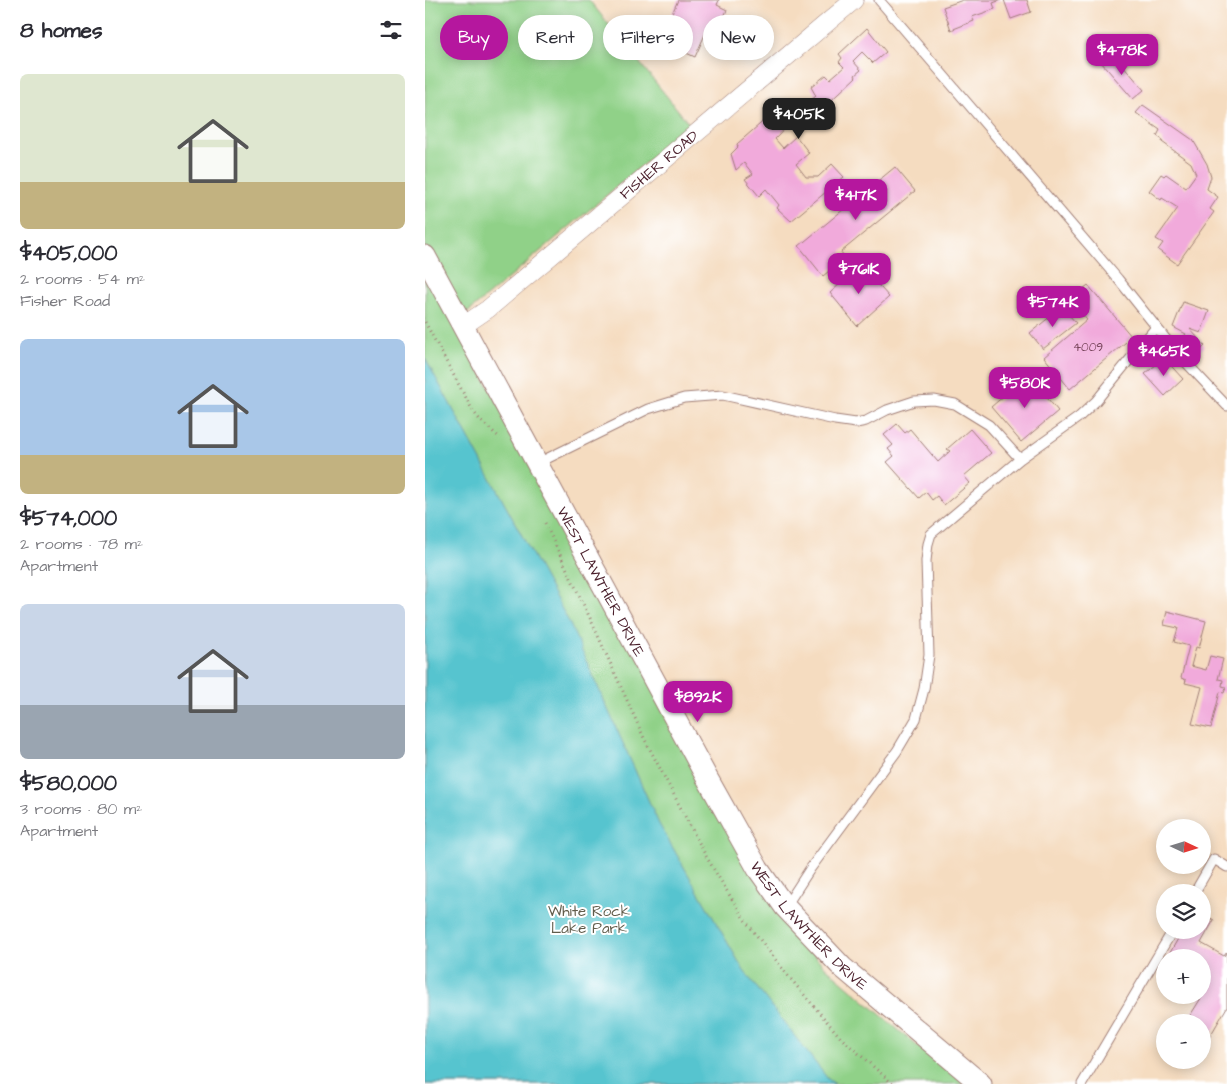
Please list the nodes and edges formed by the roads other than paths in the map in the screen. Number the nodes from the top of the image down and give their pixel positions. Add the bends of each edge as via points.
1 (854, 0) edge
2 (879, 0) edge
3 (425, 256) edge
4 (463, 326) junction
5 (1156, 327) junction
6 (1227, 406) edge
7 (1020, 458) junction
8 (537, 464) junction
9 (1227, 867) edge
10 (1200, 884) edge
11 (785, 907) junction
12 (1168, 939) edge
13 (981, 1084) edge
14 (1083, 1084) edge

1 - 4 street, FISHER ROAD via 488,309
2 - 5 lane via 1119,279
3 - 4 street, WEST LAWTHER DRIVE
4 - 8 street, WEST LAWTHER DRIVE
5 - 6 lane
5 - 7 lane via 1096,401 1079,417
7 - 8 lane via 989,425 955,404 914,401 856,423 723,395 684,398 648,409
7 - 11 lane via 931,534 926,561 929,655 916,719 897,751
8 - 11 street, WEST LAWTHER DRIVE via 757,869
9 - 10 lane via 1214,859
11 - 13 street, WEST LAWTHER DRIVE via 842,966
12 - 14 lane

